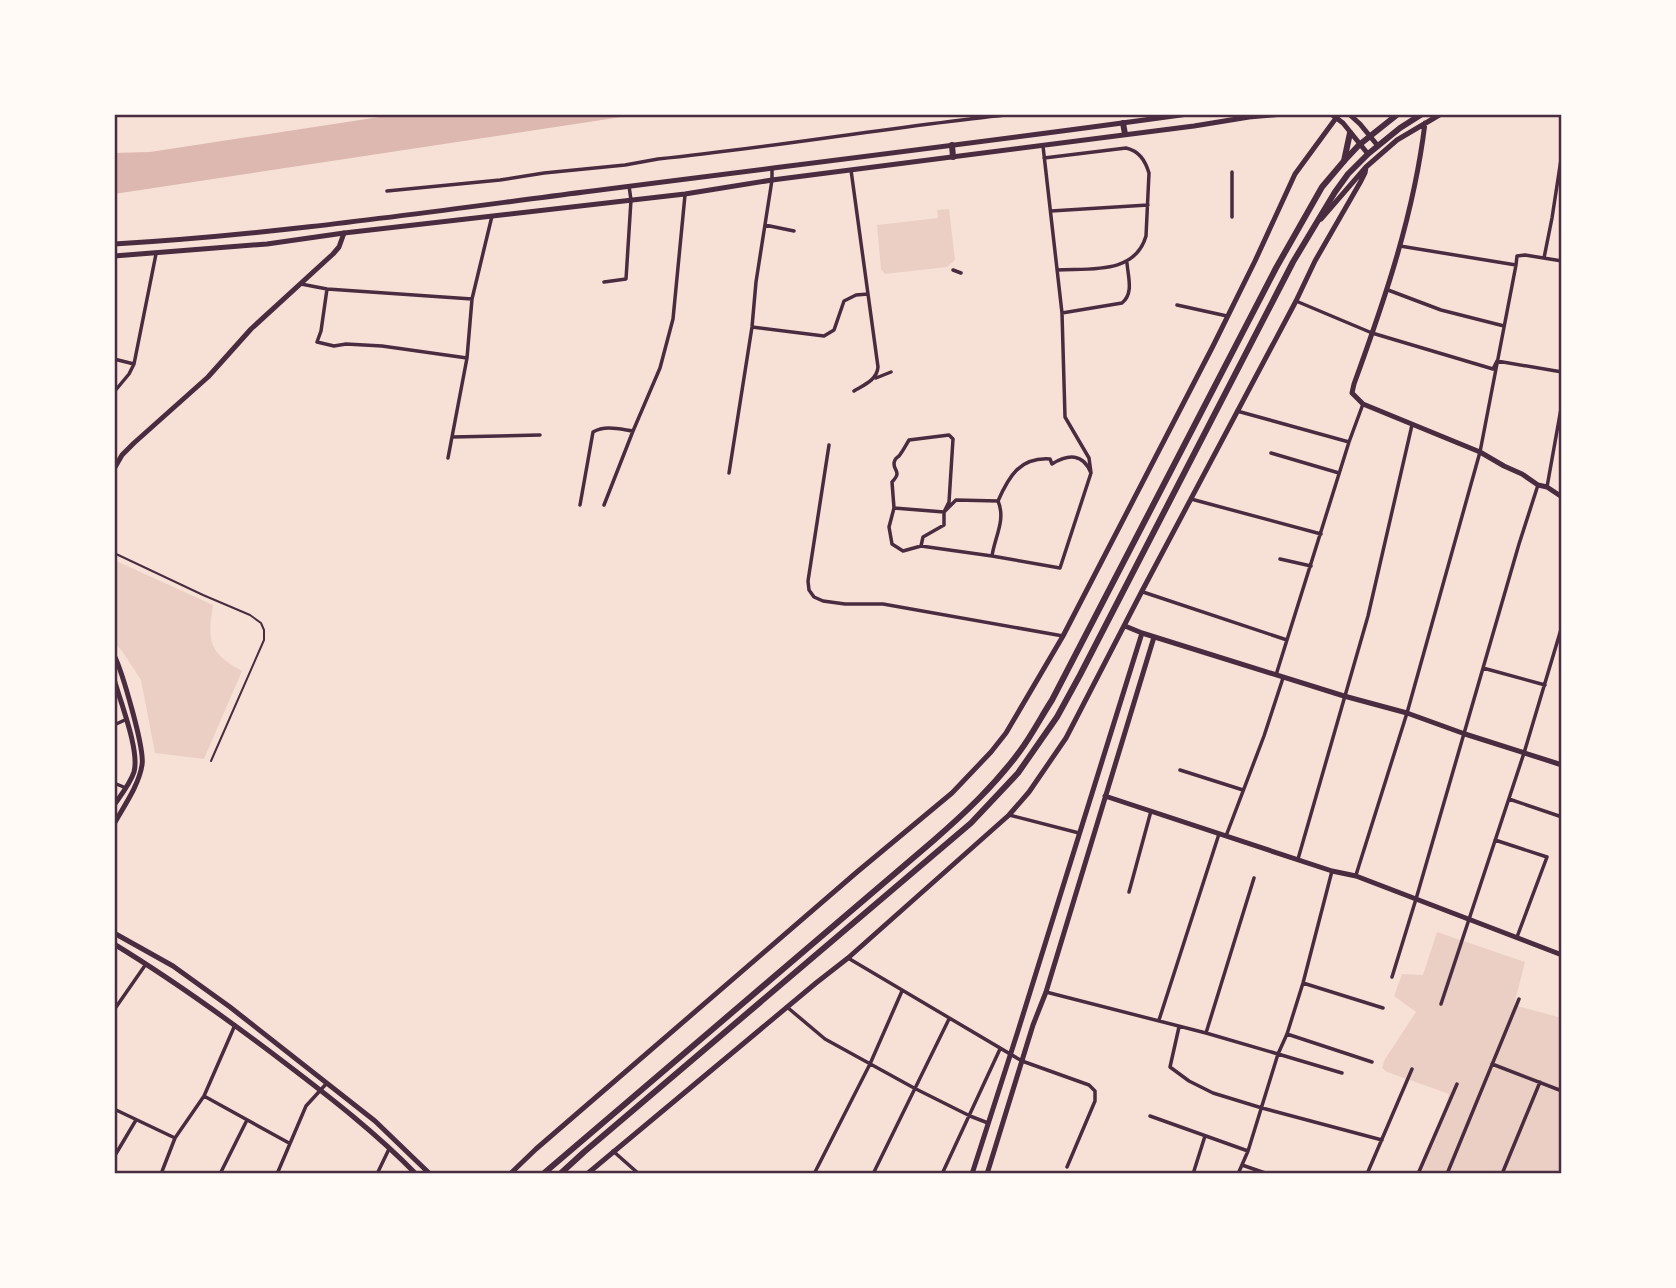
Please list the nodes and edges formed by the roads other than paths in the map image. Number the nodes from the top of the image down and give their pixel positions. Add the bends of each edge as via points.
1 (1015, 114) edge
2 (1188, 114) edge
3 (1283, 114) edge
4 (1349, 114) edge
5 (1398, 114) edge
6 (1422, 114) edge
7 (1441, 114) edge
8 (1335, 115) edge
9 (1123, 123) junction
10 (1425, 123) junction
11 (1350, 132) junction
12 (1125, 134) junction
13 (1371, 136) junction
14 (952, 145) junction
15 (1359, 145) junction
16 (1042, 146) junction
17 (1378, 146) junction
18 (1562, 153) edge
19 (1368, 154) junction
20 (953, 157) junction
21 (1044, 158) junction
22 (1344, 161) junction
23 (1366, 167) junction
24 (772, 168) junction
25 (851, 170) junction
26 (1232, 172) dead end
27 (772, 180) junction
28 (629, 186) junction
29 (387, 191) dead end
30 (685, 194) junction
31 (631, 200) junction
32 (1148, 205) junction
33 (442, 210) junction
34 (1051, 211) junction
35 (492, 216) junction
36 (1232, 217) dead end
37 (444, 221) junction
38 (765, 225) junction
39 (1313, 228) junction
40 (266, 231) junction
41 (794, 232) dead end
42 (344, 233) junction
43 (166, 241) junction
44 (114, 244) edge
45 (267, 244) junction
46 (1400, 246) junction
47 (167, 253) junction
48 (156, 254) junction
49 (114, 256) edge
50 (1544, 258) junction
51 (1562, 261) edge
52 (1126, 263) junction
53 (1516, 265) junction
54 (953, 270) dead end
55 (1057, 270) junction
56 (961, 273) dead end
57 (604, 282) dead end
58 (301, 284) junction
59 (327, 289) junction
60 (1388, 290) junction
61 (869, 294) junction
62 (472, 299) junction
63 (1296, 302) junction
64 (1177, 305) dead end
65 (1062, 313) junction
66 (1227, 316) junction
67 (1504, 326) junction
68 (752, 327) junction
69 (1372, 333) junction
70 (467, 358) junction
71 (114, 359) edge
72 (1497, 361) junction
73 (134, 364) junction
74 (891, 372) dead end
75 (1562, 372) edge
76 (874, 379) junction
77 (854, 391) dead end
78 (114, 392) edge
79 (1562, 403) edge
80 (1363, 404) junction
81 (1237, 411) junction
82 (1412, 423) junction
83 (633, 431) junction
84 (540, 435) dead end
85 (452, 437) junction
86 (1349, 442) junction
87 (829, 445) dead end
88 (1554, 449) junction
89 (1562, 451) edge
90 (1480, 452) junction
91 (1271, 453) dead end
92 (449, 457) dead end
93 (114, 469) edge
94 (729, 472) dead end
95 (1091, 473) junction
96 (1339, 473) junction
97 (1538, 485) junction
98 (1547, 487) junction
99 (1562, 497) edge
100 (1191, 499) junction
101 (998, 501) junction
102 (580, 505) dead end
103 (604, 505) dead end
104 (894, 508) junction
105 (944, 512) junction
106 (1321, 534) junction
107 (920, 547) junction
108 (114, 553) edge
109 (992, 556) junction
110 (1280, 559) dead end
111 (1311, 566) junction
112 (1142, 591) junction
113 (1125, 626) junction
114 (1562, 626) edge
115 (1142, 633) junction
116 (1063, 636) junction
117 (1154, 637) junction
118 (1287, 640) junction
119 (114, 655) edge
120 (1483, 668) junction
121 (1276, 675) junction
122 (1283, 677) junction
123 (114, 679) edge
124 (1545, 685) junction
125 (1344, 696) junction
126 (1407, 713) junction
127 (127, 719) junction
128 (114, 725) edge
129 (1465, 734) junction
130 (1524, 753) junction
131 (211, 761) dead end
132 (1562, 765) edge
133 (1180, 769) dead end
134 (114, 783) edge
135 (126, 788) junction
136 (1243, 790) junction
137 (1105, 796) junction
138 (1509, 799) junction
139 (114, 805) edge
140 (1151, 811) junction
141 (1009, 815) junction
142 (1562, 817) edge
143 (114, 824) edge
144 (1079, 833) junction
145 (1219, 834) junction
146 (1226, 836) junction
147 (1495, 839) junction
148 (1076, 842) junction
149 (1089, 847) junction
150 (1298, 859) junction
151 (1331, 873) junction
152 (1356, 876) junction
153 (1254, 878) dead end
154 (1129, 892) dead end
155 (1416, 898) junction
156 (1468, 920) junction
157 (114, 933) edge
158 (1517, 937) junction
159 (114, 944) edge
160 (1562, 955) edge
161 (848, 958) junction
162 (146, 964) junction
163 (1392, 977) dead end
164 (1303, 983) junction
165 (902, 991) junction
166 (1045, 992) junction
167 (1519, 999) dead end
168 (1441, 1004) dead end
169 (787, 1007) junction
170 (1383, 1009) dead end
171 (114, 1010) edge
172 (949, 1018) junction
173 (1159, 1020) junction
174 (235, 1025) junction
175 (1179, 1026) junction
176 (1206, 1032) junction
177 (1287, 1034) junction
178 (1000, 1049) junction
179 (1278, 1054) junction
180 (1010, 1055) junction
181 (1022, 1061) junction
182 (1372, 1062) dead end
183 (870, 1064) junction
184 (1492, 1064) junction
185 (1412, 1069) dead end
186 (1342, 1073) dead end
187 (1540, 1082) junction
188 (327, 1083) junction
189 (1457, 1084) dead end
190 (914, 1088) junction
191 (321, 1091) junction
192 (1562, 1091) edge
193 (204, 1096) junction
194 (1262, 1108) junction
195 (114, 1109) edge
196 (970, 1116) junction
197 (1150, 1116) dead end
198 (136, 1119) junction
199 (247, 1120) junction
200 (988, 1123) junction
201 (1205, 1135) junction
202 (175, 1138) junction
203 (1382, 1140) junction
204 (289, 1143) junction
205 (390, 1147) junction
206 (613, 1151) junction
207 (1248, 1151) junction
208 (114, 1157) edge
209 (1242, 1165) junction
210 (1068, 1167) dead end
211 (161, 1174) edge
212 (220, 1174) edge
213 (277, 1174) edge
214 (377, 1174) edge
215 (416, 1174) edge
216 (430, 1174) edge
217 (509, 1174) edge
218 (543, 1174) edge
219 (560, 1174) edge
220 (587, 1174) edge
221 (639, 1174) edge
222 (814, 1174) edge
223 (873, 1174) edge
224 (942, 1174) edge
225 (972, 1174) edge
226 (987, 1174) edge
227 (1193, 1174) edge
228 (1238, 1174) edge
229 (1268, 1174) edge
230 (1367, 1174) edge
231 (1418, 1174) edge
232 (1447, 1174) edge
233 (1502, 1174) edge

1 - 29 street
2 - 9 street
3 - 12 street
4 - 13 street
5 - 13 main road
6 - 17 main road
7 - 10 street
8 - 11 street
8 - 66 street via 1294,174
9 - 12 main road
9 - 14 street
10 - 23 street
10 - 46 street
11 - 15 street
11 - 22 main road
12 - 16 street
13 - 15 main road
13 - 17 street
14 - 20 main road
14 - 24 street
15 - 19 street
15 - 22 main road
16 - 20 street
16 - 21 street
17 - 19 main road
18 - 50 street
19 - 39 main road via 1348,174
20 - 25 street
21 - 32 street via 1133,150 1147,164
21 - 34 street
22 - 218 main road via 1322,187 1276,268 1052,701 994,784
23 - 39 street
23 - 63 street
24 - 27 street
24 - 28 street
25 - 27 street
25 - 61 street
26 - 36 street
27 - 30 street
27 - 38 street
28 - 31 street
28 - 33 street
30 - 31 street
30 - 83 street via 673,319 660,368
31 - 35 street
31 - 57 street via 626,279
32 - 34 street
32 - 52 street via 1143,246
33 - 37 street
33 - 40 street
34 - 55 street
35 - 37 street
35 - 62 street
37 - 42 street
38 - 41 street
38 - 68 street
39 - 219 main road via 1063,706 1018,773 971,823
40 - 43 street
40 - 45 street
42 - 45 street
42 - 58 street via 339,247
43 - 44 street
43 - 47 street
45 - 47 street
46 - 53 street
46 - 60 street
47 - 48 street
48 - 49 street
48 - 73 street
50 - 51 street
50 - 53 street via 1517,256
52 - 55 street
52 - 65 street via 1130,293 1122,303
53 - 67 street
54 - 56 street
55 - 65 street
58 - 59 street
58 - 93 street via 128,449
59 - 62 street
59 - 70 street via 317,342
60 - 67 street
60 - 69 street
61 - 68 street via 844,301 834,330 824,336
61 - 76 street via 878,367
62 - 70 street
63 - 69 street
63 - 81 street
64 - 66 street
65 - 95 street via 1065,417 1089,458
66 - 116 street
67 - 72 street
68 - 94 street
69 - 72 street via 1493,369
69 - 80 street via 1352,393
70 - 85 street
71 - 73 street
72 - 75 street
72 - 90 street
73 - 78 street
74 - 76 street
76 - 77 street
79 - 88 street
80 - 82 street
80 - 86 street
81 - 86 street
81 - 100 street
82 - 90 street
82 - 125 street via 1368,616
83 - 102 street via 605,428 593,432
83 - 103 street
84 - 85 street
85 - 92 street
86 - 96 street
87 - 116 street via 808,581 814,597 834,603 883,604
88 - 89 street
88 - 98 street
90 - 97 street
90 - 126 street
91 - 96 street
95 - 101 street via 1083,460 1072,456 1052,464 1050,459 1029,461 1012,474
95 - 109 street via 1060,568
96 - 106 street
97 - 98 street
97 - 120 street
98 - 99 street
100 - 106 street
100 - 112 street
101 - 105 street via 957,500
101 - 109 street via 1001,528
104 - 105 street
104 - 105 street via 895,460 909,440 949,435 953,439 949,502
104 - 107 street via 889,527 892,544 903,551
105 - 107 street via 944,525 923,537
106 - 111 street
107 - 109 street
108 - 131 lane via 261,623 264,640
110 - 111 street
111 - 118 street
112 - 113 street
112 - 118 street
113 - 115 street
113 - 141 street via 1066,738
114 - 124 street
115 - 117 street
115 - 144 street
116 - 217 street via 1006,733 952,793
117 - 121 street
117 - 137 street
118 - 121 street
119 - 143 street via 143,762
120 - 124 street
120 - 129 street
121 - 122 street
122 - 125 street
122 - 136 street
123 - 127 street
124 - 130 street
125 - 126 street
125 - 150 street
126 - 129 street
126 - 152 street
127 - 128 street
127 - 135 street via 135,764
129 - 130 street
129 - 155 street
130 - 132 street
130 - 138 street
133 - 136 street
134 - 135 street
135 - 139 street
136 - 146 street
137 - 140 street
137 - 149 street
138 - 142 street
138 - 147 street
140 - 145 street
140 - 154 street
141 - 144 street
141 - 161 street
144 - 148 street
145 - 146 street
145 - 173 street
146 - 150 street
147 - 156 street
147 - 158 street via 1547,857
148 - 149 street
148 - 180 street
149 - 166 street
150 - 151 street
151 - 152 street
151 - 164 street
152 - 155 street
153 - 176 street
155 - 156 street
155 - 163 street
156 - 158 street
156 - 168 street
157 - 188 street via 173,966
158 - 160 street
159 - 162 street
161 - 165 street
161 - 169 street
162 - 171 street
162 - 174 street
164 - 170 street
164 - 177 street
165 - 172 street
165 - 183 street
166 - 173 street
166 - 181 street
167 - 184 street
169 - 183 street via 825,1039
169 - 206 street
172 - 178 street
172 - 190 street
173 - 175 street
174 - 191 street
174 - 193 street
175 - 176 street
175 - 194 street via 1170,1067 1213,1093
176 - 179 street
177 - 179 street
177 - 182 street
178 - 180 street
178 - 196 street
179 - 186 street
179 - 194 street
180 - 181 street
180 - 200 street
181 - 210 street via 1095,1091
181 - 226 street
183 - 190 street
183 - 222 street
184 - 187 street
184 - 232 street
185 - 203 street
187 - 192 street
187 - 233 street
188 - 191 street
188 - 216 street
189 - 231 street
190 - 196 street
190 - 223 street
191 - 204 street via 306,1105
191 - 205 street
193 - 199 street
193 - 202 street
194 - 203 street
194 - 207 street
195 - 198 street
196 - 200 street
196 - 224 street
197 - 201 street
198 - 202 street
198 - 208 street
199 - 204 street
199 - 212 street
200 - 225 street
201 - 207 street
201 - 227 street
202 - 211 street
203 - 230 street
204 - 213 street
205 - 214 street
205 - 215 street
206 - 220 street
206 - 221 street
207 - 209 street
209 - 228 street
209 - 229 street

